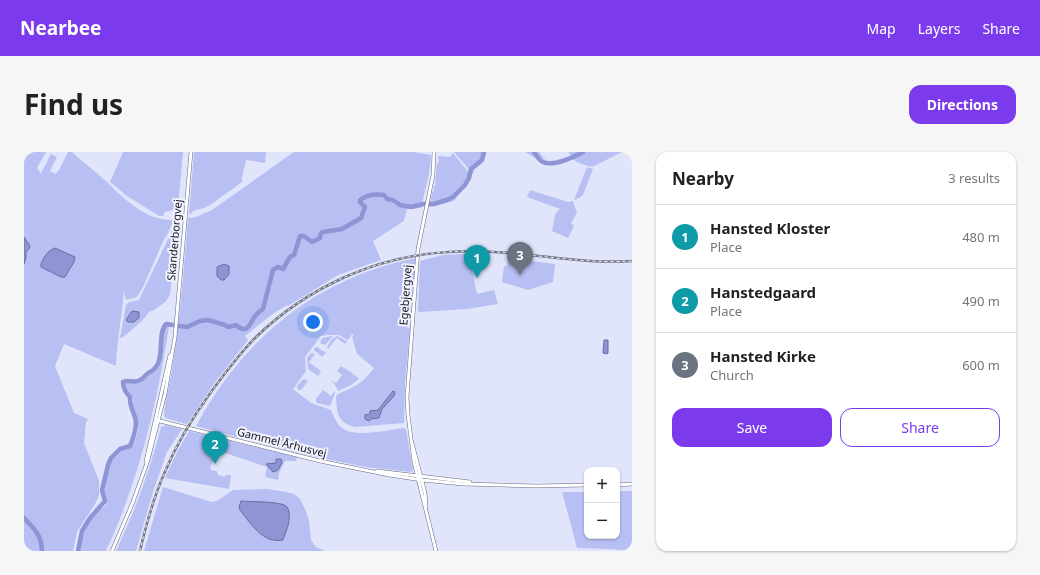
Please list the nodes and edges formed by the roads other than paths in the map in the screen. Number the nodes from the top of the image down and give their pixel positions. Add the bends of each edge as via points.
1 (191, 152) edge
2 (434, 152) edge
3 (158, 420) junction
4 (412, 441) junction
5 (417, 477) junction
6 (422, 478) junction
7 (632, 484) edge
8 (620, 485) edge
9 (584, 486) edge
10 (426, 508) junction
11 (112, 551) edge
12 (436, 551) edge

1 - 3 main road, Skanderborgvej via 176,321 169,374
2 - 4 main road, Egebjergvej via 435,165 418,249 407,397
3 - 5 main road, Gammel Århusvej via 320,461 389,475
3 - 11 main road, Skanderborgvej via 141,480
4 - 5 main road, Egebjergvej
4 - 6 main road, Egebjergvej
5 - 6 main road, Gammel Århusvej
5 - 10 main road, Egebjergvej
6 - 9 main road, Gammel Århusvej via 464,484
6 - 10 main road, Egebjergvej
7 - 8 main road
10 - 12 main road, Egebjergvej

